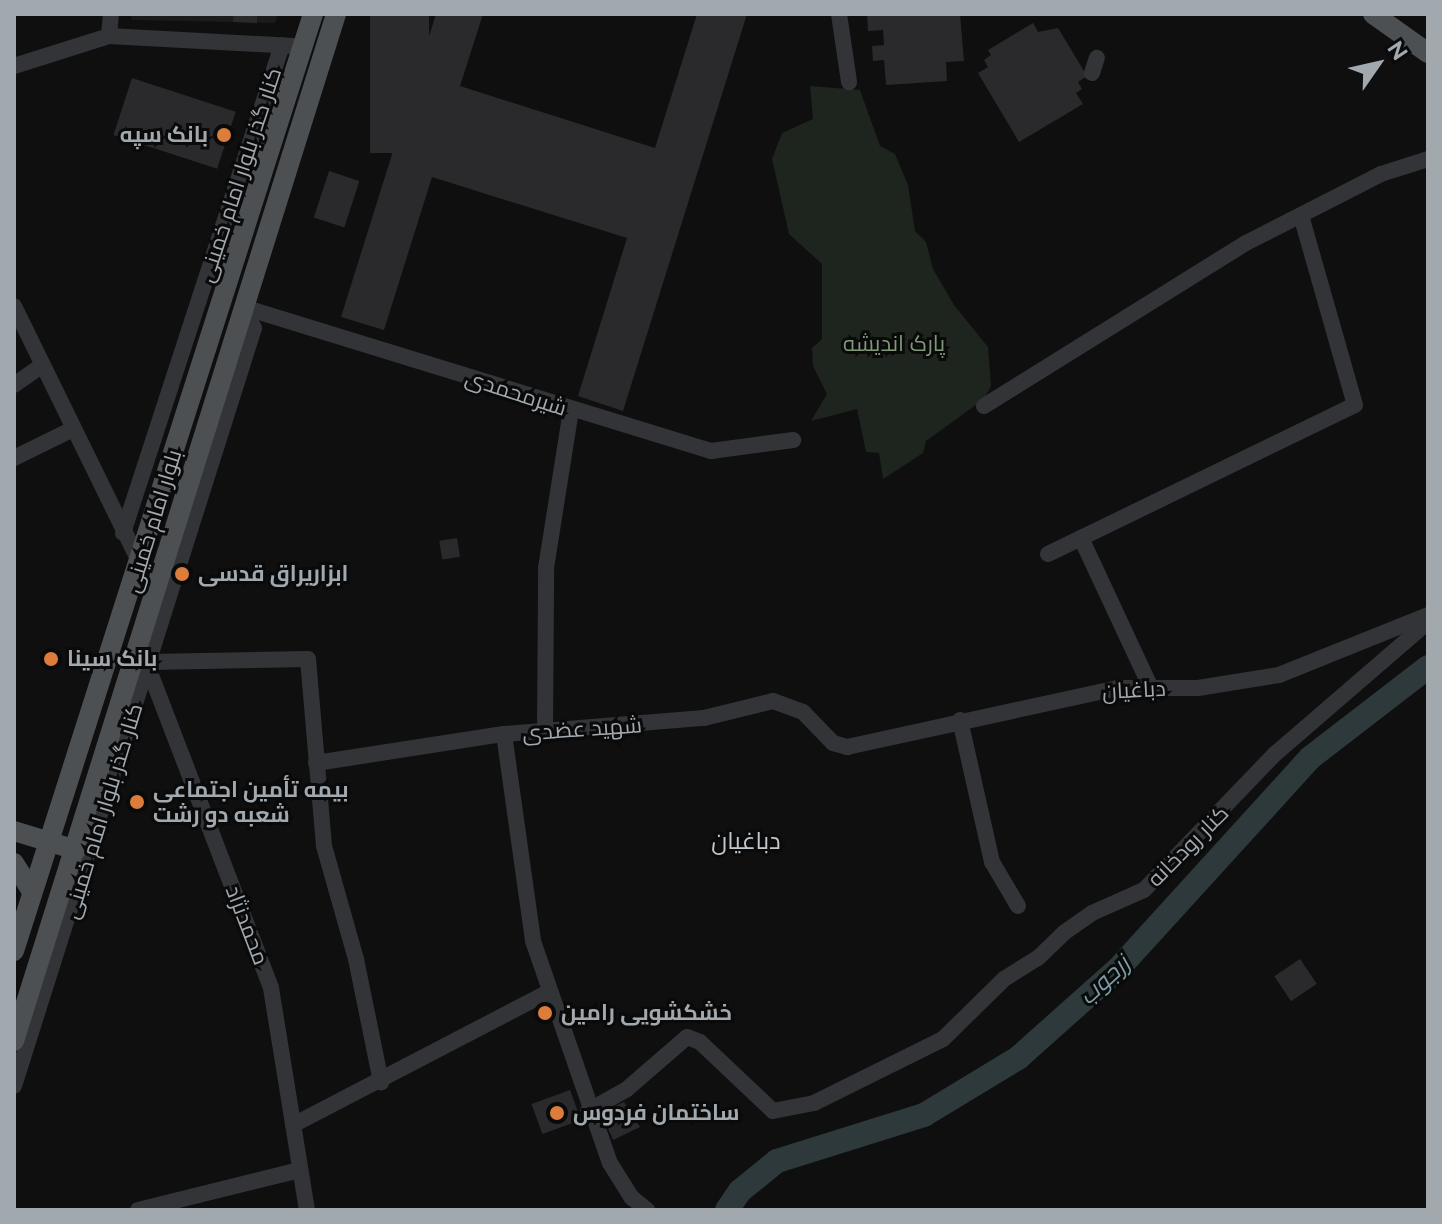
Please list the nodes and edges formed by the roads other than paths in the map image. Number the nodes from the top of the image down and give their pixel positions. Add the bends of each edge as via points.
1 (111, 14) edge
2 (313, 14) edge
3 (336, 14) edge
4 (839, 14) edge
5 (1373, 14) edge
6 (109, 36) junction
7 (292, 46) junction
8 (1428, 53) edge
9 (14, 66) edge
10 (849, 82) dead end
11 (1428, 159) edge
12 (1301, 216) junction
13 (14, 306) edge
14 (243, 307) junction
15 (40, 367) junction
16 (14, 385) edge
17 (984, 406) dead end
18 (571, 411) junction
19 (71, 430) junction
20 (793, 440) dead end
21 (14, 458) edge
22 (123, 533) junction
23 (1081, 538) junction
24 (1048, 554) dead end
25 (139, 561) junction
26 (1428, 615) edge
27 (1428, 622) edge
28 (143, 661) junction
29 (1151, 688) junction
30 (960, 720) junction
31 (545, 731) junction
32 (504, 734) junction
33 (833, 743) joint
34 (316, 763) junction
35 (14, 831) edge
36 (47, 841) junction
37 (76, 850) junction
38 (14, 863) edge
39 (32, 892) junction
40 (1018, 906) dead end
41 (14, 951) edge
42 (549, 992) junction
43 (14, 1041) edge
44 (381, 1082) junction
45 (14, 1086) edge
46 (588, 1111) junction
47 (293, 1125) junction
48 (300, 1170) junction
49 (138, 1210) edge
50 (307, 1210) edge
51 (647, 1210) edge

1 - 6 street
2 - 7 main road, بلوار امام خمینی
3 - 14 main road, بلوار امام خمینی
4 - 10 street
5 - 8 main road
6 - 7 street
6 - 9 street
7 - 22 street, کنار گذر بلوار امام خمینی
7 - 25 main road, بلوار امام خمینی
11 - 12 street via 1381,174
12 - 17 street via 1246,243
12 - 23 street via 1355,405
13 - 15 street
14 - 18 street, شیرمحمدی
14 - 28 main road, بلوار امام خمینی
15 - 16 street
15 - 19 street
18 - 20 street, شیرمحمدی via 711,451
18 - 31 street via 546,568
19 - 21 street
19 - 22 street
22 - 25 street
23 - 24 street
23 - 29 street
25 - 36 main road, بلوار امام خمینی
26 - 29 street, دباغیان via 1279,675 1198,688
27 - 46 street, کنار رودخانه via 1275,754 1144,890 1092,913 1065,932 1038,958 1004,979 943,1039 814,1103 773,1111 700,1042 687,1037 627,1089
28 - 34 street via 308,659
28 - 37 main road, بلوار امام خمینی
28 - 45 street, کنار گذر بلوار امام خمینی
28 - 47 street, محمدنژاد via 271,988
29 - 30 street, دباغیان via 1117,688
30 - 33 street, دباغیان via 871,743
30 - 40 street via 992,862
31 - 32 street, شهید عضدی
31 - 33 street, شهید عضدی via 704,718 773,701 803,712
32 - 34 street, شهید عضدی
32 - 42 street via 516,845 533,941
34 - 44 street via 324,846 356,959
35 - 36 main road
36 - 37 main road
36 - 39 main road, بلوار امام خمینی
37 - 43 main road, بلوار امام خمینی
38 - 39 main road
39 - 41 main road, بلوار امام خمینی
42 - 44 street
42 - 46 street
44 - 47 street
46 - 51 street via 610,1163 631,1197
47 - 48 street, محمدنژاد
48 - 49 street
48 - 50 street, محمدنژاد

